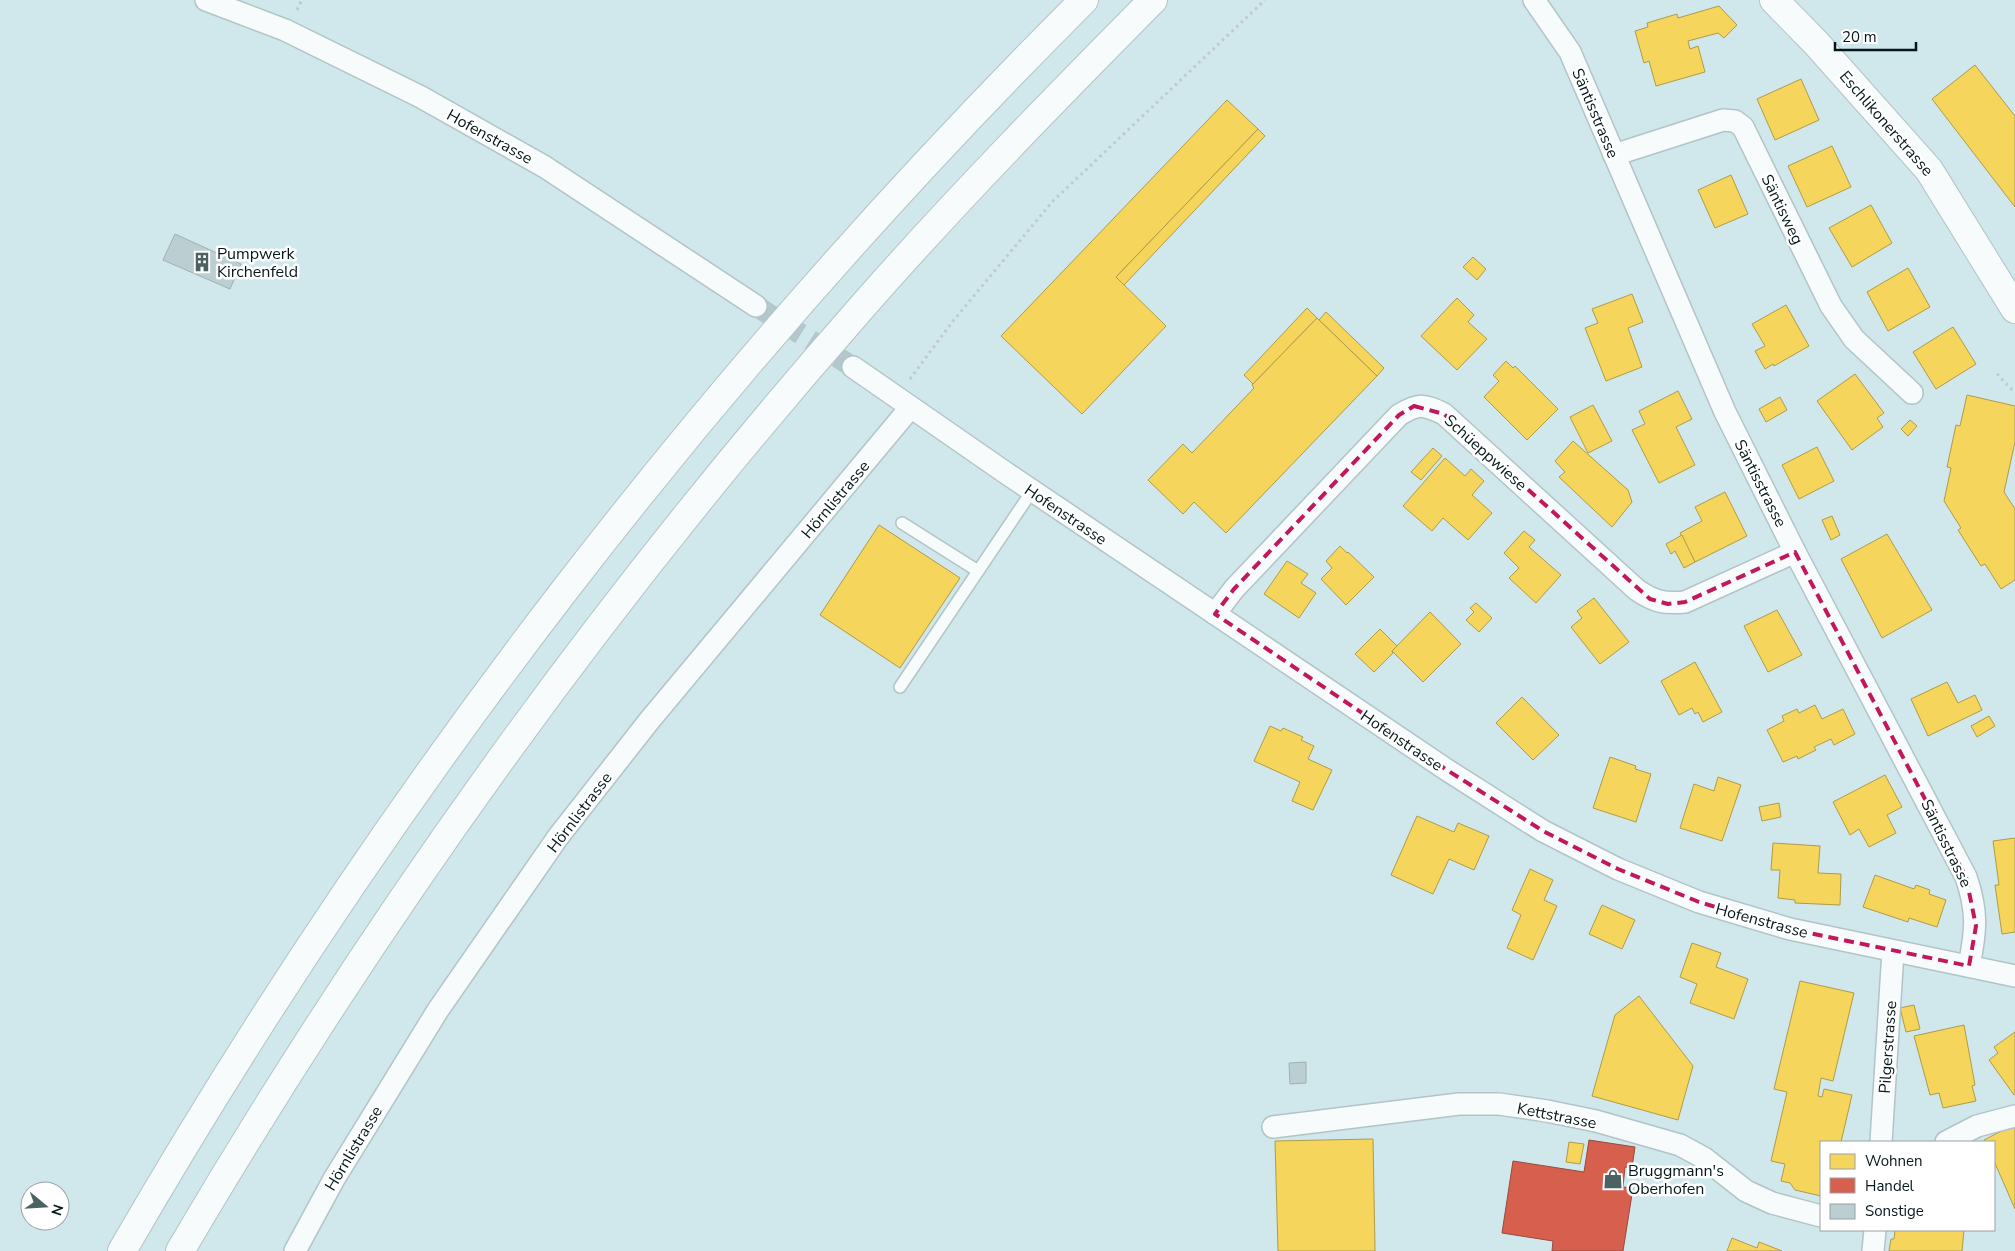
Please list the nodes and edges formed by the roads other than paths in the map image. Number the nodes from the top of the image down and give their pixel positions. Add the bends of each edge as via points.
1 (206, 0) edge
2 (1084, 0) edge
3 (1153, 0) edge
4 (1534, 0) edge
5 (1774, 0) edge
6 (1614, 155) junction
7 (756, 306) tunnel mouth
8 (2015, 309) edge
9 (853, 367) tunnel mouth
10 (1912, 393) dead end
11 (903, 402) junction
12 (1032, 491) junction
13 (902, 523) dead end
14 (1795, 552) junction
15 (978, 571) junction
16 (1215, 614) junction
17 (900, 687) dead end
18 (1893, 952) junction
19 (1970, 966) junction
20 (2015, 976) edge
21 (2015, 1116) edge
22 (1273, 1127) dead end
23 (1881, 1141) edge
24 (1948, 1141) edge
25 (1820, 1216) edge
26 (1875, 1231) edge
27 (122, 1251) edge
28 (180, 1251) edge
29 (294, 1251) edge
30 (1873, 1251) edge

1 - 7 street, Hofenstrasse via 285,30 421,97 545,166
2 - 27 main road via 1032,51 825,273 723,392 567,586 427,775 351,885 222,1084
3 - 28 main road via 862,306 757,429 617,604 464,810 395,911 263,1113
4 - 6 street, Säntisstrasse via 1570,52
5 - 8 main road, Eschlikonerstrasse via 1930,170
6 - 10 street, Säntisweg via 1723,120 1735,121 1743,127 1831,306 1854,339
6 - 14 street, Säntisstrasse via 1725,412
9 - 11 street, Hofenstrasse
11 - 12 street, Hofenstrasse
11 - 29 street, Hörnlistrasse via 558,837 438,1010 334,1179
12 - 15 lane
12 - 16 street, Hofenstrasse
13 - 15 lane
14 - 16 street, Schüeppwiese via 1685,602 1668,604 1650,599 1444,414 1429,407 1414,406 1399,415 1234,589
14 - 19 street, Säntisstrasse via 1966,877 1973,897 1976,926
15 - 17 lane
16 - 18 street, Hofenstrasse via 1447,770 1544,831 1618,869 1698,902 1790,929
18 - 19 street, Hofenstrasse
18 - 23 street, Pilgerstrasse
19 - 20 street, Hofenstrasse
21 - 24 street via 1977,1126
22 - 25 street, Kettstrasse via 1459,1104 1499,1104 1547,1111 1680,1145 1704,1158 1746,1191 1772,1203
26 - 30 street

